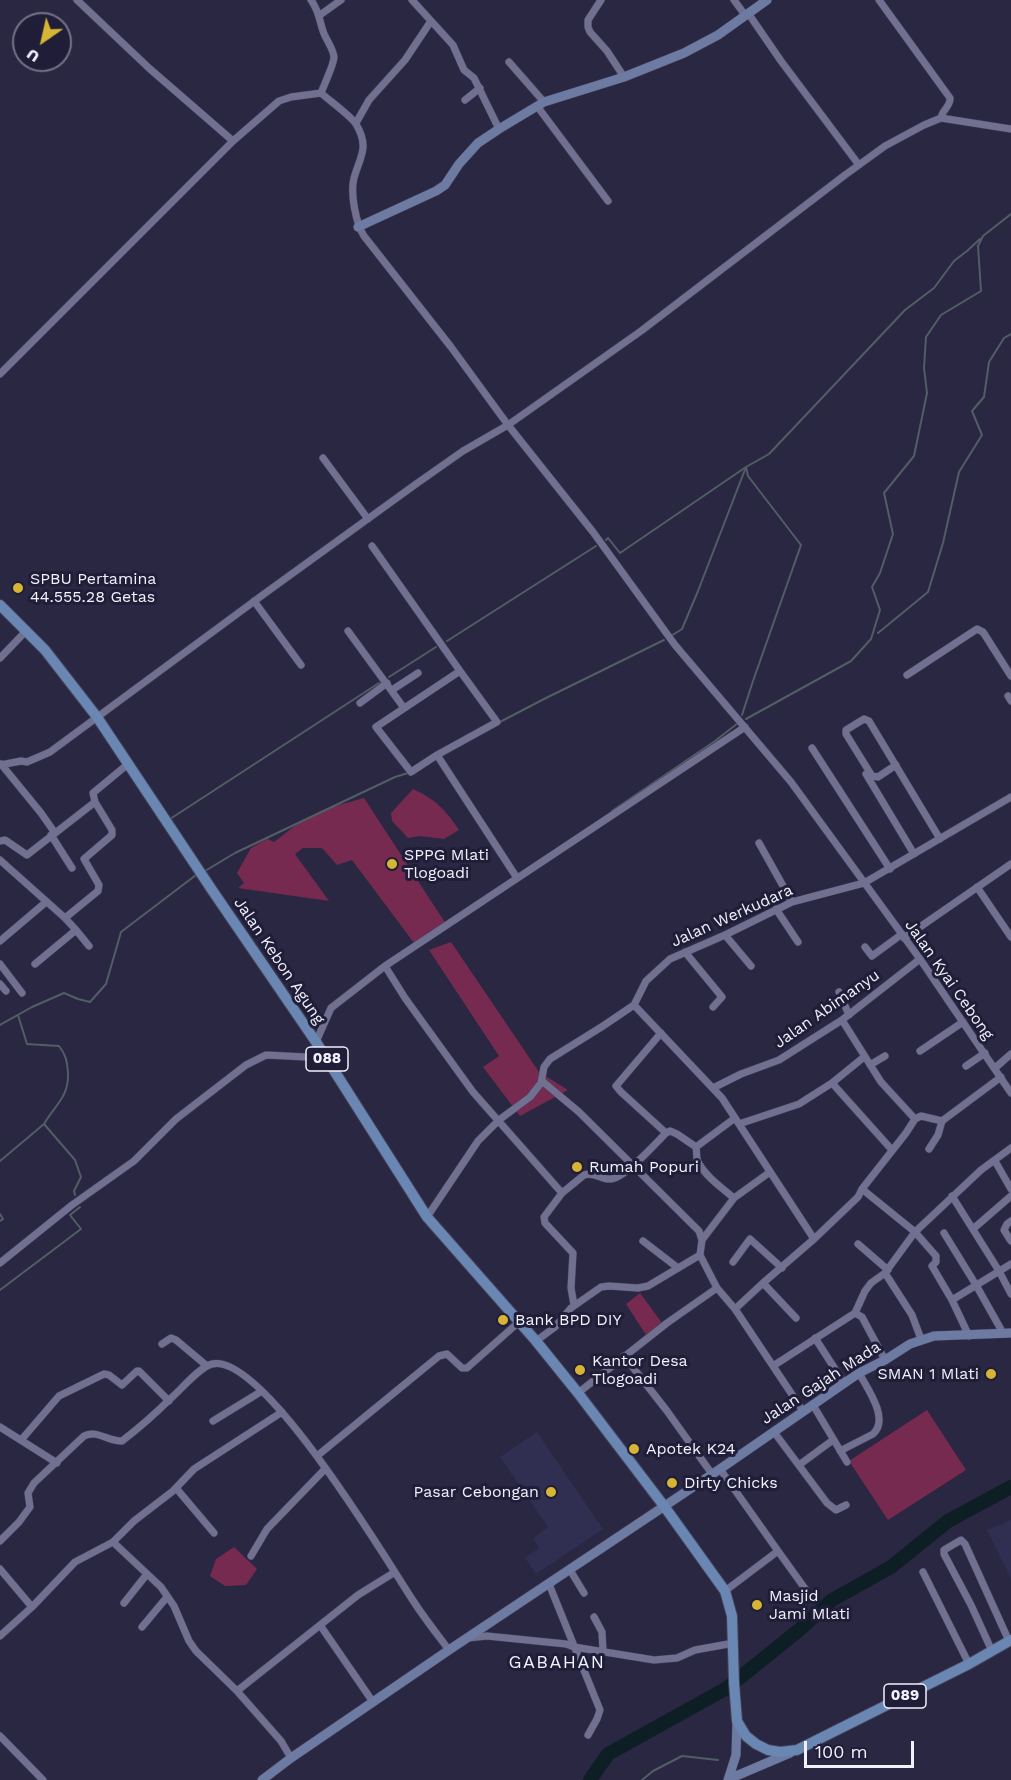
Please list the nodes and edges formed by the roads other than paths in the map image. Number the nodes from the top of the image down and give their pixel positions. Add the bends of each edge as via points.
1 (77, 0) edge
2 (311, 0) edge
3 (341, 0) edge
4 (412, 0) edge
5 (601, 0) edge
6 (734, 0) edge
7 (767, 0) edge
8 (879, 0) edge
9 (747, 14) junction
10 (320, 15) junction
11 (431, 21) junction
12 (509, 62) dead end
13 (624, 77) junction
14 (480, 88) junction
15 (321, 93) junction
16 (465, 100) dead end
17 (540, 104) junction
18 (942, 118) junction
19 (356, 123) junction
20 (499, 129) junction
21 (1011, 129) edge
22 (233, 141) junction
23 (859, 165) junction
24 (608, 201) dead end
25 (358, 227) junction
26 (1, 370) edge
27 (508, 425) junction
28 (323, 458) dead end
29 (368, 519) junction
30 (372, 546) dead end
31 (254, 601) junction
32 (0, 605) edge
33 (27, 630) junction
34 (348, 631) dead end
35 (0, 658) edge
36 (301, 665) dead end
37 (460, 670) junction
38 (418, 673) dead end
39 (907, 675) dead end
40 (1011, 676) edge
41 (387, 684) junction
42 (392, 690) junction
43 (360, 703) dead end
44 (404, 708) junction
45 (97, 717) junction
46 (745, 727) junction
47 (842, 733) dead end
48 (812, 748) dead end
49 (437, 755) junction
50 (128, 764) junction
51 (0, 765) edge
52 (896, 765) junction
53 (1011, 797) edge
54 (95, 802) junction
55 (53, 834) junction
56 (940, 839) junction
57 (0, 841) edge
58 (759, 843) dead end
59 (914, 854) junction
60 (0, 860) edge
61 (1011, 864) edge
62 (72, 868) dead end
63 (890, 869) junction
64 (517, 878) junction
65 (864, 883) junction
66 (977, 887) junction
67 (46, 902) junction
68 (792, 902) junction
69 (776, 909) junction
70 (65, 918) junction
71 (76, 930) junction
72 (1010, 933) edge
73 (725, 935) junction
74 (903, 936) junction
75 (0, 941) edge
76 (798, 942) dead end
77 (89, 946) dead end
78 (866, 947) dead end
79 (685, 952) junction
80 (920, 959) junction
81 (0, 964) edge
82 (35, 964) dead end
83 (385, 966) junction
84 (752, 966) dead end
85 (0, 984) edge
86 (6, 991) dead end
87 (839, 992) dead end
88 (22, 993) dead end
89 (634, 1005) junction
90 (713, 1007) dead end
91 (849, 1015) junction
92 (842, 1020) junction
93 (963, 1022) junction
94 (661, 1033) junction
95 (316, 1042) junction
96 (920, 1052) dead end
97 (985, 1053) junction
98 (1011, 1054) edge
99 (885, 1056) dead end
100 (864, 1057) junction
101 (326, 1058) junction
102 (870, 1065) junction
103 (966, 1066) dead end
104 (995, 1068) junction
105 (1001, 1077) junction
106 (542, 1081) junction
107 (832, 1083) junction
108 (713, 1088) junction
109 (1011, 1093) edge
110 (915, 1119) junction
111 (499, 1120) junction
112 (737, 1121) junction
113 (942, 1121) junction
114 (666, 1133) junction
115 (696, 1148) junction
116 (1011, 1148) edge
117 (929, 1149) dead end
118 (892, 1150) junction
119 (995, 1161) junction
120 (633, 1166) junction
121 (770, 1172) junction
122 (862, 1189) junction
123 (1011, 1189) edge
124 (562, 1193) junction
125 (952, 1196) junction
126 (1011, 1196) edge
127 (734, 1198) junction
128 (427, 1216) junction
129 (1011, 1221) edge
130 (973, 1229) junction
131 (915, 1232) junction
132 (944, 1233) dead end
133 (814, 1239) junction
134 (702, 1240) junction
135 (1011, 1241) edge
136 (643, 1242) dead end
137 (858, 1244) dead end
138 (700, 1255) junction
139 (732, 1262) dead end
140 (0, 1263) edge
141 (1011, 1264) edge
142 (678, 1268) junction
143 (782, 1268) junction
144 (886, 1271) junction
145 (999, 1271) junction
146 (763, 1283) junction
147 (976, 1285) junction
148 (717, 1288) junction
149 (1011, 1294) edge
150 (952, 1300) junction
151 (574, 1305) junction
152 (735, 1310) junction
153 (855, 1313) junction
154 (796, 1318) dead end
155 (520, 1321) junction
156 (1007, 1333) edge
157 (969, 1336) junction
158 (815, 1338) junction
159 (921, 1339) junction
160 (537, 1341) junction
161 (162, 1344) dead end
162 (624, 1356) junction
163 (885, 1360) junction
164 (207, 1366) junction
165 (773, 1366) junction
166 (858, 1373) junction
167 (844, 1383) junction
168 (262, 1391) junction
169 (578, 1393) junction
170 (169, 1401) junction
171 (813, 1405) junction
172 (803, 1411) junction
173 (282, 1412) junction
174 (213, 1421) dead end
175 (0, 1427) edge
176 (774, 1432) junction
177 (22, 1439) junction
178 (833, 1440) junction
179 (840, 1450) junction
180 (317, 1456) junction
181 (847, 1462) dead end
182 (57, 1463) junction
183 (799, 1465) junction
184 (325, 1469) junction
185 (716, 1472) junction
186 (176, 1488) junction
187 (846, 1505) dead end
188 (664, 1506) junction
189 (214, 1533) dead end
190 (0, 1541) edge
191 (112, 1542) junction
192 (778, 1551) junction
193 (251, 1556) dead end
194 (0, 1569) edge
195 (570, 1570) junction
196 (395, 1572) junction
197 (923, 1572) dead end
198 (147, 1574) junction
199 (549, 1584) junction
200 (806, 1590) dead end
201 (725, 1591) junction
202 (584, 1593) dead end
203 (167, 1597) junction
204 (124, 1603) dead end
205 (32, 1606) junction
206 (594, 1617) dead end
207 (320, 1625) junction
208 (142, 1627) dead end
209 (0, 1636) edge
210 (468, 1638) junction
211 (1010, 1640) edge
212 (734, 1643) junction
213 (574, 1647) junction
214 (449, 1650) junction
215 (603, 1651) junction
216 (992, 1651) junction
217 (969, 1664) junction
218 (237, 1691) junction
219 (373, 1702) junction
220 (737, 1721) junction
221 (588, 1735) dead end
222 (0, 1736) edge
223 (797, 1750) junction
224 (291, 1758) junction
225 (729, 1779) edge
226 (43, 1780) edge
227 (262, 1780) edge

1 - 22 street
2 - 10 street
3 - 10 street
4 - 11 street
5 - 13 street via 588,20 588,27
6 - 9 street
7 - 9 main road
8 - 18 street via 950,98
9 - 13 main road via 684,53
9 - 23 street
10 - 15 street via 334,57
11 - 14 street via 453,45 464,70
11 - 19 street via 405,60 369,100
12 - 17 street
13 - 17 main road
14 - 16 street
14 - 20 street
15 - 19 street
15 - 22 street via 279,101
17 - 20 main road
17 - 24 street
18 - 21 street
18 - 23 street via 885,146
19 - 25 street via 364,148 353,180
20 - 25 main road via 469,152 445,185
22 - 26 street
23 - 27 street
25 - 27 street, Jalan Kyai Cebong
27 - 29 street via 463,451
27 - 46 street, Jalan Kyai Cebong via 593,532 675,645
28 - 29 street
29 - 31 street
30 - 37 street
31 - 36 street
31 - 45 street
32 - 33 main road, Jalan Kebon Agung / 088
33 - 35 street
33 - 45 main road, Jalan Kebon Agung / 088
34 - 41 street
37 - 44 street
37 - 49 street via 497,722
38 - 42 street
39 - 40 street via 977,628
41 - 42 street
41 - 43 street
42 - 44 street
44 - 49 street via 376,727 411,772
45 - 50 main road, Jalan Kebon Agung / 088
45 - 51 street via 50,752 27,762
46 - 64 street
46 - 65 street, Jalan Kyai Cebong via 791,782
47 - 59 street
48 - 63 street
49 - 64 street
50 - 54 street via 93,792
50 - 95 main road, Jalan Kebon Agung / 088
51 - 55 street via 41,813
52 - 52 street via 868,719 846,730 874,777
52 - 56 street
53 - 56 street, Jalan Werkudara
54 - 55 street
54 - 70 street via 112,830 110,838 84,859 99,888
55 - 57 street via 27,855 5,840
55 - 62 street
56 - 59 street, Jalan Werkudara
58 - 68 street
59 - 63 street, Jalan Werkudara
60 - 67 street
61 - 66 street
63 - 65 street, Jalan Werkudara
64 - 83 street
65 - 68 street, Jalan Werkudara
65 - 74 street, Jalan Kyai Cebong
66 - 72 street
66 - 74 street
67 - 70 street
67 - 75 street
68 - 69 street, Jalan Werkudara
69 - 73 street, Jalan Werkudara
69 - 76 street
70 - 71 street
71 - 77 street
71 - 82 street
73 - 79 street, Jalan Werkudara
73 - 84 street
74 - 78 street via 873,956
74 - 80 street, Jalan Kyai Cebong
79 - 89 street, Jalan Werkudara via 670,959 646,981
79 - 90 street via 722,996
80 - 91 street, Jalan Abimanyu
80 - 93 street, Jalan Kyai Cebong
81 - 88 street
83 - 95 street via 331,1008
83 - 111 street via 450,1062
85 - 86 street
87 - 91 street
89 - 94 street
89 - 106 street via 550,1059
91 - 92 street, Jalan Abimanyu
92 - 100 street
92 - 108 street, Jalan Abimanyu via 779,1060
93 - 96 street
93 - 97 street, Jalan Kyai Cebong
94 - 108 street
94 - 114 street via 616,1086
95 - 101 main road, Jalan Kebon Agung / 088
97 - 103 street
97 - 104 street, Jalan Kyai Cebong
98 - 104 street
99 - 102 street
100 - 102 street
100 - 107 street
101 - 128 main road, Jalan Kebon Agung / 088
101 - 140 street via 266,1055 246,1065 176,1119 134,1161
102 - 110 street
104 - 105 street, Jalan Kyai Cebong
105 - 109 street, Jalan Kyai Cebong
105 - 113 street
106 - 111 street via 530,1097
106 - 120 street via 568,1101
107 - 112 street via 792,1107
107 - 118 street
108 - 112 street
110 - 113 street via 921,1116
110 - 118 street
111 - 124 street
111 - 128 street via 478,1141
112 - 115 street
112 - 121 street
113 - 117 street
114 - 115 street via 677,1134
114 - 120 street
115 - 127 street via 699,1164
116 - 119 street
118 - 122 street
119 - 123 street
119 - 125 street
120 - 124 street via 613,1179 592,1173 584,1175
120 - 134 street via 699,1231
121 - 127 street
121 - 133 street
122 - 131 street
122 - 133 street
124 - 151 street via 544,1217 573,1253
125 - 130 street
125 - 131 street
126 - 130 street
127 - 134 street
128 - 155 main road, Jalan Kebon Agung / 088
129 - 135 street via 1004,1230
130 - 145 street
131 - 144 street
131 - 150 street via 936,1256 932,1266
132 - 147 street
133 - 143 street
134 - 138 street
136 - 142 street
137 - 144 street
138 - 142 street
138 - 148 street
139 - 143 street via 750,1239
141 - 145 street
142 - 151 street via 648,1286 601,1287
143 - 146 street
144 - 153 street via 865,1291
144 - 159 street
145 - 147 street
145 - 149 street
146 - 152 street
146 - 154 street
147 - 150 street
147 - 156 street
148 - 152 street
148 - 162 street
150 - 157 street
151 - 160 street
152 - 165 street
153 - 158 street
153 - 163 street via 862,1317
155 - 160 main road, Jalan Kebon Agung / 088
155 - 180 street via 467,1368 447,1354 439,1356
156 - 157 main road, Jalan Gajah Mada
157 - 159 main road, Jalan Gajah Mada
158 - 165 street
158 - 167 street
159 - 163 main road, Jalan Gajah Mada
160 - 169 main road, Jalan Kebon Agung / 088
161 - 164 street via 171,1338 176,1340
162 - 169 street
162 - 185 street
163 - 166 main road, Jalan Gajah Mada
164 - 168 street via 215,1363 236,1371
164 - 170 street
165 - 172 street
166 - 167 main road, Jalan Gajah Mada
166 - 179 street via 874,1401 880,1423 873,1434
167 - 171 main road, Jalan Gajah Mada
168 - 173 street
168 - 174 street
169 - 188 main road, Jalan Kebon Agung / 088
170 - 177 street via 139,1371 122,1385 104,1374 59,1396
170 - 182 street via 122,1441 89,1433
171 - 172 main road, Jalan Gajah Mada
171 - 178 street
172 - 176 main road, Jalan Gajah Mada
173 - 180 street
173 - 186 street via 194,1469
175 - 177 street
176 - 183 street
176 - 185 main road, Jalan Gajah Mada
177 - 182 street
178 - 179 street
178 - 183 street
179 - 181 street
180 - 184 street
182 - 190 street via 34,1483 28,1493 30,1507
183 - 187 street via 831,1508 838,1510
184 - 193 street via 267,1529
184 - 196 street
185 - 188 main road, Jalan Gajah Mada
185 - 192 street
186 - 189 street
186 - 191 street
188 - 195 main road, Jalan Gajah Mada
188 - 201 main road, Jalan Kebon Agung
191 - 198 street
191 - 205 street via 75,1562
192 - 200 street
192 - 201 street
194 - 205 street
195 - 199 main road, Jalan Gajah Mada
195 - 202 street
196 - 207 street
196 - 214 street
197 - 217 street
198 - 203 street
198 - 204 street
199 - 210 main road, Jalan Gajah Mada
199 - 213 street
201 - 212 main road
203 - 208 street
203 - 218 street via 196,1651
205 - 209 street
206 - 215 street via 602,1632
207 - 218 street
207 - 219 street
210 - 213 street via 487,1636
210 - 214 main road, Jalan Gajah Mada
211 - 216 main road, 089
211 - 216 street via 965,1544 961,1540 947,1547 944,1554
212 - 215 street via 654,1660
212 - 220 main road
213 - 215 street
213 - 221 street via 600,1710
214 - 219 main road, Jalan Gajah Mada
216 - 217 main road, 089
217 - 223 main road, 089
218 - 224 street
219 - 224 main road, Jalan Gajah Mada
220 - 223 main road, 089 via 746,1736 768,1750
220 - 225 main road via 736,1755
222 - 226 street
223 - 225 main road
224 - 227 main road, Jalan Gajah Mada

